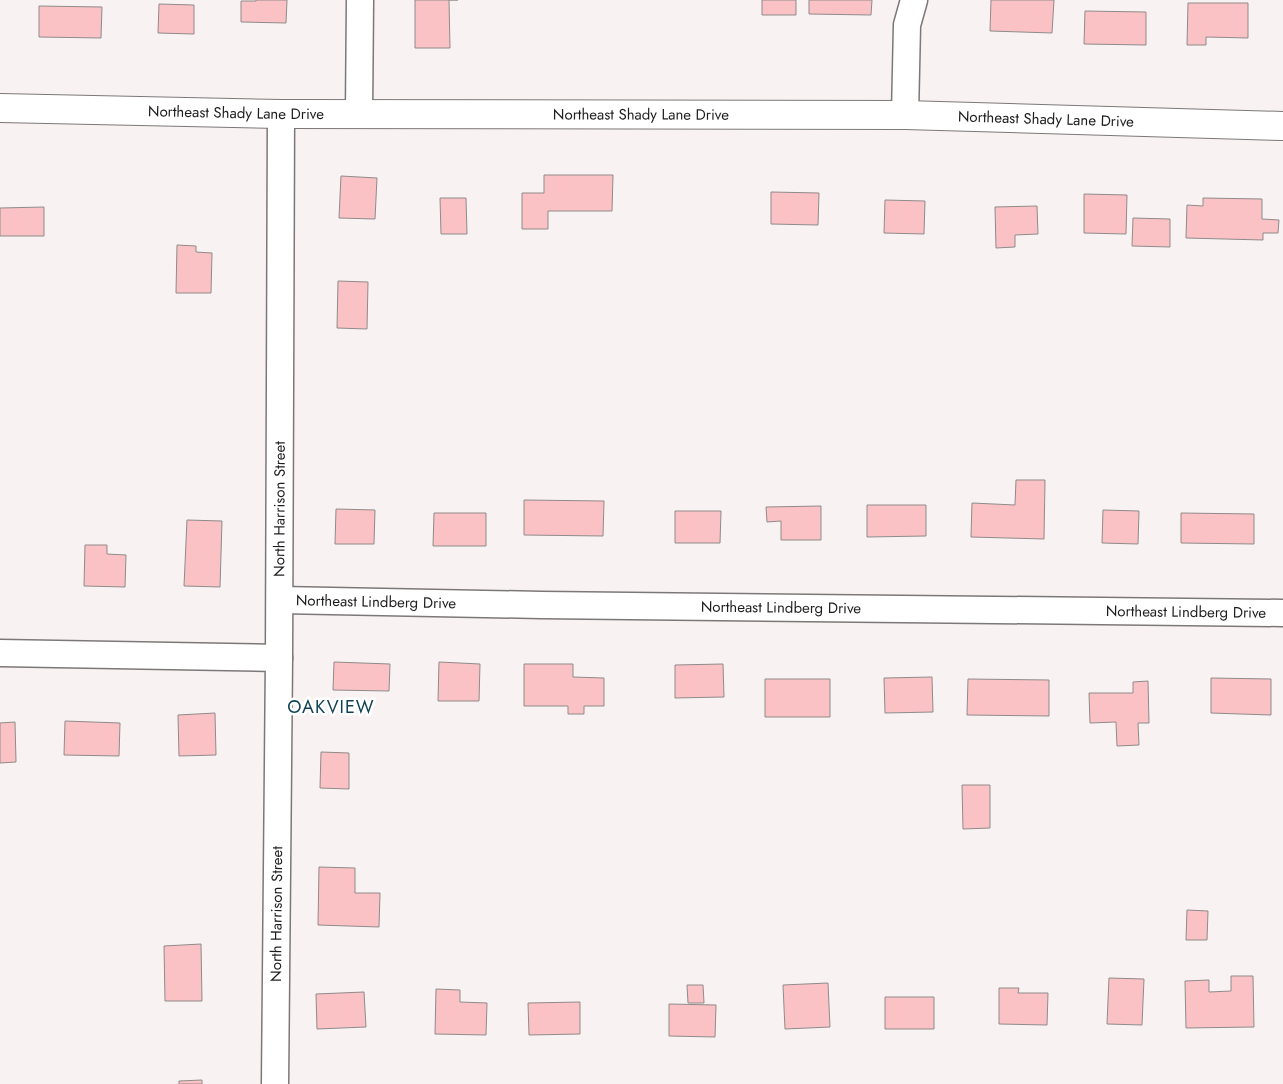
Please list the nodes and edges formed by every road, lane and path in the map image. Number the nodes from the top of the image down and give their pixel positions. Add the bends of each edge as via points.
1 (360, 0) edge
2 (914, 0) edge
3 (0, 108) edge
4 (281, 114) junction
5 (359, 114) junction
6 (905, 115) junction
7 (1283, 127) edge
8 (280, 600) junction
9 (1283, 612) edge
10 (0, 653) edge
11 (279, 658) junction
12 (275, 1084) edge

1 - 5 street
2 - 6 street via 907,25
3 - 4 street, Northeast Shady Lane Drive
4 - 5 street, Northeast Shady Lane Drive
4 - 8 street, North Harrison Street
5 - 6 street, Northeast Shady Lane Drive
6 - 7 street, Northeast Shady Lane Drive
8 - 9 street, Northeast Lindberg Drive
8 - 11 street, North Harrison Street
10 - 11 street
11 - 12 street, North Harrison Street

